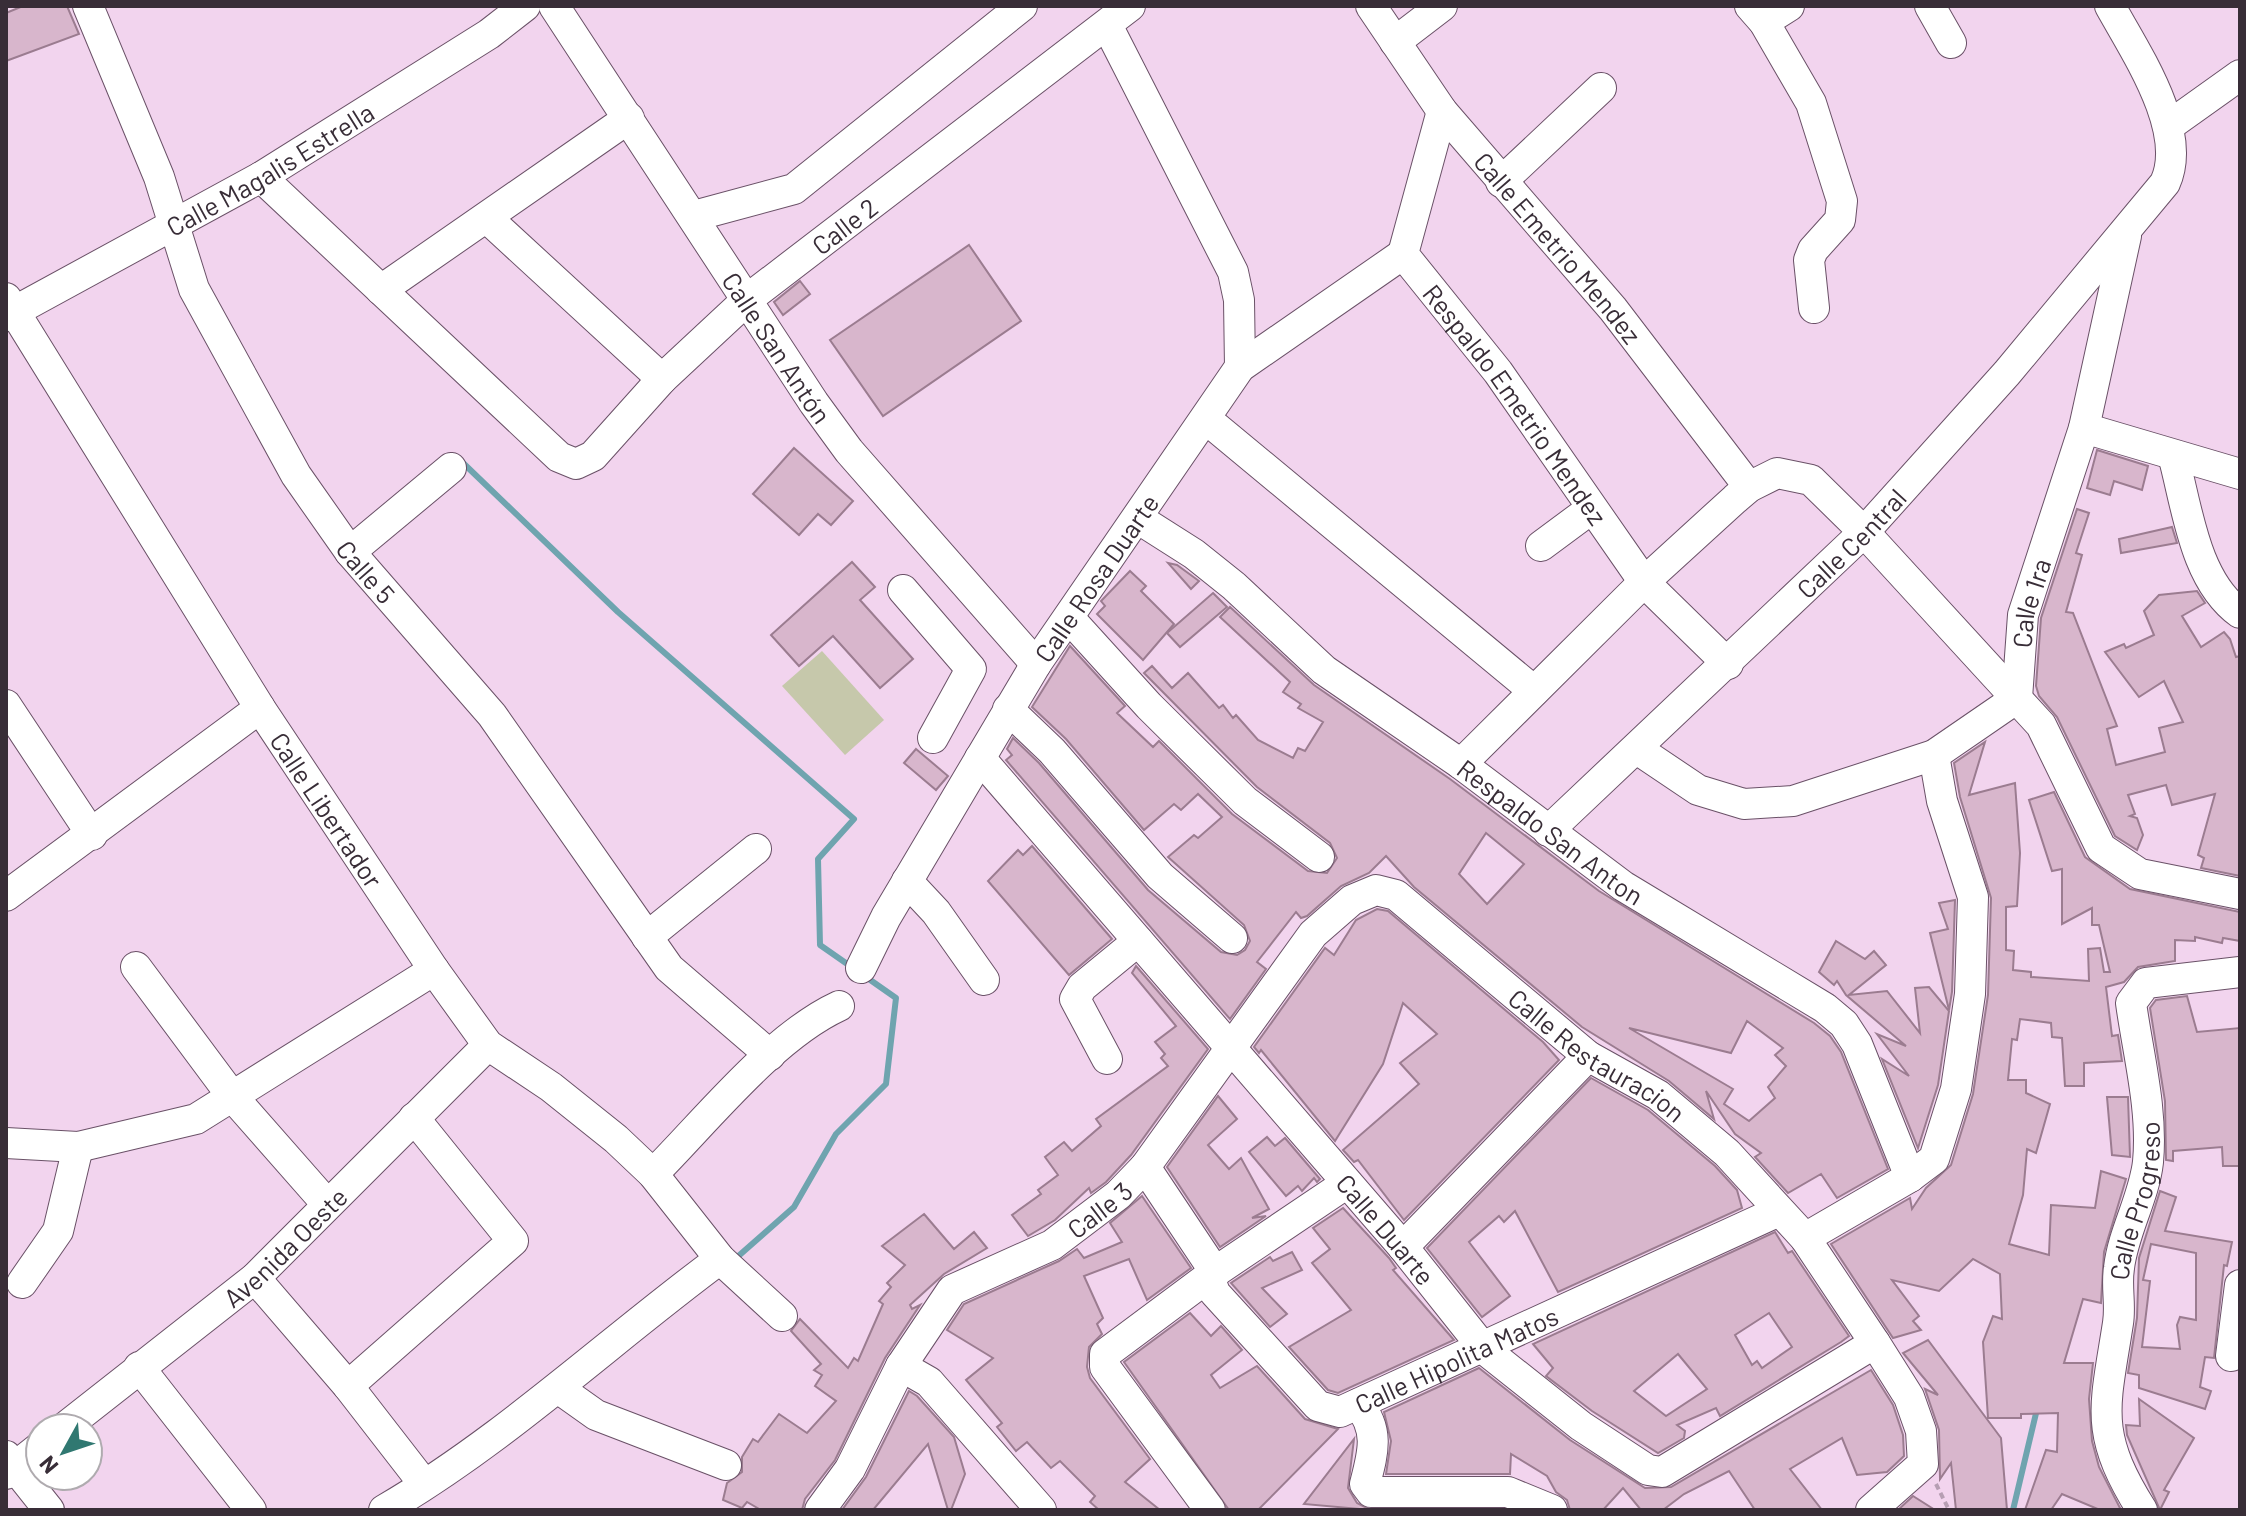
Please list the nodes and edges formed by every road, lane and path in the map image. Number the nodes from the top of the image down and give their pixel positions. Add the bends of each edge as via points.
1 (88, 6) edge
2 (525, 6) edge
3 (554, 6) edge
4 (1022, 6) edge
5 (1130, 6) edge
6 (1371, 6) edge
7 (1442, 6) edge
8 (1930, 6) edge
9 (2110, 6) edge
10 (1768, 11) edge
11 (1107, 25) junction
12 (1395, 42) junction
13 (1951, 43) dead end
14 (2240, 75) edge
15 (1601, 88) dead end
16 (1442, 111) junction
17 (629, 118) junction
18 (2170, 125) junction
19 (261, 177) junction
20 (1501, 182) junction
21 (694, 216) junction
22 (487, 218) junction
23 (171, 224) junction
24 (2127, 230) junction
25 (1403, 254) junction
26 (381, 290) junction
27 (749, 298) junction
28 (9, 308) edge
29 (1814, 308) dead end
30 (1240, 367) junction
31 (662, 379) junction
32 (1206, 419) junction
33 (2084, 428) junction
34 (2173, 455) junction
35 (451, 468) dead end
36 (2240, 474) edge
37 (1749, 487) junction
38 (1591, 509) junction
39 (1139, 519) junction
40 (1864, 532) junction
41 (1541, 546) dead end
42 (350, 552) junction
43 (1644, 582) junction
44 (903, 590) dead end
45 (2240, 613) edge
46 (994, 617) junction
47 (1070, 619) junction
48 (961, 656) junction
49 (1036, 664) junction
50 (1728, 664) junction
51 (1534, 691) junction
52 (2017, 698) junction
53 (260, 708) junction
54 (1008, 709) junction
55 (9, 716) edge
56 (933, 738) dead end
57 (1637, 749) junction
58 (1934, 755) junction
59 (980, 758) junction
60 (1461, 764) junction
61 (1548, 831) junction
62 (92, 835) junction
63 (756, 849) dead end
64 (1319, 857) dead end
65 (907, 881) junction
66 (1376, 890) joint
67 (2240, 894) edge
68 (6, 896) edge
69 (647, 937) junction
70 (1232, 938) dead end
71 (1138, 941) junction
72 (136, 967) dead end
73 (861, 968) dead end
74 (434, 970) junction
75 (2240, 972) edge
76 (984, 980) dead end
77 (839, 1006) dead end
78 (488, 1045) junction
79 (1230, 1047) junction
80 (770, 1055) junction
81 (1588, 1056) junction
82 (1107, 1059) dead end
83 (232, 1096) junction
84 (414, 1118) junction
85 (6, 1143) edge
86 (78, 1147) junction
87 (1145, 1167) junction
88 (653, 1174) junction
89 (1910, 1177) junction
90 (1347, 1183) junction
91 (327, 1204) junction
92 (1779, 1211) junction
93 (1817, 1231) junction
94 (1403, 1247) junction
95 (720, 1259) junction
96 (1215, 1272) junction
97 (255, 1278) junction
98 (22, 1283) dead end
99 (2240, 1285) edge
100 (782, 1316) dead end
101 (1875, 1343) junction
102 (1484, 1349) junction
103 (2236, 1354) edge
104 (901, 1366) junction
105 (139, 1367) junction
106 (348, 1386) junction
107 (558, 1388) junction
108 (1358, 1404) junction
109 (84, 1412) edge
110 (726, 1465) dead end
111 (9, 1466) edge
112 (410, 1501) edge
113 (49, 1510) edge
114 (251, 1510) edge
115 (820, 1510) edge
116 (1041, 1510) edge
117 (1210, 1510) edge
118 (1552, 1510) edge
119 (1871, 1510) edge
120 (2142, 1510) edge

1 - 23 street, Calle 5 via 159,177
2 - 19 street, Calle Magalis Estrella
3 - 17 street, Calle San Antón
4 - 21 street via 794,189
5 - 11 street, Calle 2
6 - 12 street, Calle Emetrio Mendez
7 - 12 street
8 - 13 street
9 - 18 street, Calle 1ra
10 - 29 street via 1811,103 1842,201 1840,220 1809,260
11 - 27 street, Calle 2
11 - 30 street via 1233,272
12 - 16 street, Calle Emetrio Mendez
14 - 18 street
15 - 20 street
16 - 20 street, Calle Emetrio Mendez
16 - 25 street
17 - 21 street, Calle San Antón
17 - 22 street
18 - 24 street, Calle 1ra via 2171,170
19 - 23 street, Calle Magalis Estrella
19 - 26 street
20 - 37 street, Calle Emetrio Mendez via 1613,309
21 - 27 street, Calle San Antón
22 - 26 street
22 - 31 street
23 - 28 street, Calle Magalis Estrella
23 - 42 street, Calle 5 via 201,303 296,475
24 - 33 street, Calle 1ra
24 - 40 street, Calle Central
25 - 30 street, Calle Rosa Duarte
25 - 38 street, Respaldo Emetrio Mendez via 1498,372
26 - 31 street, Calle 2 via 559,457 576,464 593,456
27 - 31 street, Calle 2
27 - 46 street, Calle San Antón via 849,451
28 - 53 street, Calle Libertador
30 - 32 street, Calle Rosa Duarte
32 - 39 street, Calle Rosa Duarte
32 - 51 street
33 - 34 street
33 - 52 street, Calle 1ra via 2023,615
34 - 36 street
34 - 45 street via 2202,561 2218,592
35 - 42 street
37 - 40 street via 1777,473 1811,480
37 - 43 street
38 - 41 street
38 - 43 street, Respaldo Emetrio Mendez
39 - 47 street, Calle Rosa Duarte
39 - 60 street, Respaldo San Anton via 1234,586 1337,680
40 - 50 street, Calle Central
40 - 52 street
42 - 69 street, Calle 5 via 492,715
43 - 50 street, Respaldo Emetrio Mendez
43 - 51 street
44 - 48 street
46 - 48 street
46 - 49 street, Calle San Antón
47 - 49 street, Calle Rosa Duarte
47 - 64 street via 1245,801
48 - 56 street via 970,675
49 - 54 street, Calle Rosa Duarte
50 - 57 street, Calle Central
51 - 60 street
52 - 58 street
52 - 67 street via 2041,725 2092,835 2112,859 2140,874
53 - 62 street
53 - 74 street, Calle Libertador
54 - 59 street, Calle Rosa Duarte
54 - 70 street via 1052,751 1160,876
55 - 62 street
57 - 58 street via 1698,790 1744,804 1793,801
57 - 61 street, Calle Central
58 - 89 street via 1942,801 1973,897 1973,947 1956,1089 1934,1159
59 - 65 street, Calle Rosa Duarte
59 - 71 street, Calle Duarte
60 - 61 street, Respaldo San Anton
61 - 89 street, Respaldo San Anton via 1623,886 1844,1024 1857,1044
62 - 68 street
63 - 69 street
65 - 73 street, Calle Rosa Duarte
65 - 76 street
66 - 79 street, Calle 3 via 1352,900 1313,934
66 - 81 street, Calle Restauracion via 1396,895
69 - 80 street, Calle 5 via 669,968
71 - 79 street, Calle Duarte
71 - 82 street via 1082,987 1075,999
72 - 83 street
74 - 78 street, Calle Libertador
74 - 83 street
75 - 120 street, Calle Progreso via 2146,983 2131,1003 2148,1162 2119,1268 2106,1430 2120,1474
77 - 80 street via 813,1018
78 - 84 street, Avenida Oeste
78 - 88 street, Calle Libertador via 551,1087
79 - 87 street, Calle 3
79 - 90 street, Calle Duarte
80 - 88 street
81 - 92 street, Calle Restauracion via 1658,1095 1698,1125
81 - 94 street
83 - 86 street via 196,1119
83 - 91 street
84 - 91 street, Avenida Oeste
84 - 106 street via 513,1241
85 - 86 street
86 - 98 street via 58,1231
87 - 96 street, Calle Hipolita Matos
87 - 104 street, Calle 3 via 1118,1195 1052,1245 952,1290
88 - 95 street, Calle Libertador
89 - 93 street
90 - 94 street, Calle Duarte
90 - 96 street
91 - 97 street, Avenida Oeste
92 - 93 street, Calle Restauracion
92 - 102 street, Calle Hipolita Matos
93 - 101 street, Calle Restauracion
94 - 102 street, Calle Duarte
95 - 100 street, Calle Libertador
95 - 107 street
96 - 108 street, Calle Hipolita Matos via 1215,1293 1318,1406 1340,1412
96 - 117 street via 1103,1360
97 - 105 street, Avenida Oeste
97 - 106 street
99 - 103 street
101 - 102 street, Calle Duarte via 1662,1472 1581,1426
101 - 119 street, Calle Restauracion via 1909,1397 1924,1448 1919,1470
102 - 108 street, Calle Hipolita Matos
104 - 115 street, Calle 3 via 850,1469
104 - 116 street via 929,1382
105 - 109 street, Avenida Oeste
105 - 114 street
106 - 112 street
107 - 110 street via 596,1415
107 - 112 street
108 - 118 street via 1374,1429 1365,1484 1371,1492 1508,1492
111 - 113 street

